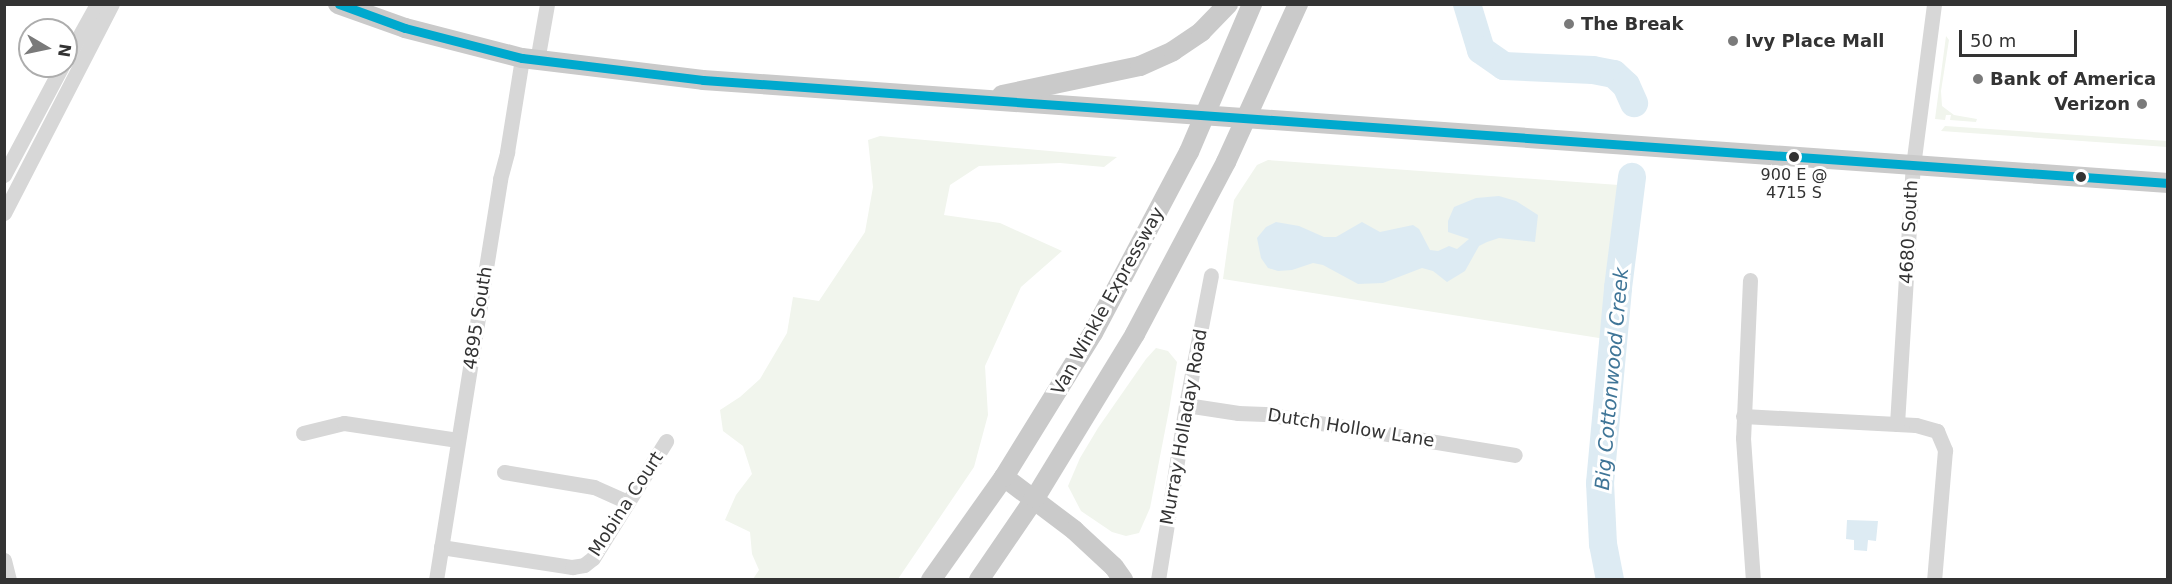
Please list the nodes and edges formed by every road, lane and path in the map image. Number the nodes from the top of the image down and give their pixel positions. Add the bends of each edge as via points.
1 (97, 4) edge
2 (111, 4) edge
3 (338, 4) edge
4 (547, 4) edge
5 (1228, 4) edge
6 (1252, 4) edge
7 (1298, 4) edge
8 (1934, 4) edge
9 (78, 38) edge
10 (530, 59) junction
11 (56, 78) edge
12 (976, 100) junction
13 (1206, 116) junction
14 (1247, 118) junction
15 (1913, 166) junction
16 (4, 175) edge
17 (2168, 183) edge
18 (4, 213) edge
19 (1211, 275) dead end
20 (1750, 280) dead end
21 (1186, 405) junction
22 (1743, 416) junction
23 (1897, 424) junction
24 (303, 433) dead end
25 (458, 440) junction
26 (666, 441) dead end
27 (1515, 455) dead end
28 (504, 472) dead end
29 (1004, 477) junction
30 (1035, 498) junction
31 (628, 502) junction
32 (441, 547) junction
33 (4, 560) edge
34 (9, 579) edge
35 (436, 579) edge
36 (931, 579) edge
37 (979, 579) edge
38 (1123, 579) edge
39 (1158, 579) edge
40 (1753, 579) edge
41 (1934, 579) edge

1 - 9 street
2 - 18 street
3 - 10 main road via 405,28
4 - 10 street, 4895 South
5 - 12 main road via 1201,32 1140,66
6 - 13 main road, Van Winkle Expressway
7 - 14 main road, Van Winkle Expressway
8 - 15 street, 4680 South
10 - 12 main road via 703,80
10 - 25 street, 4895 South via 500,179
11 - 16 street
12 - 13 main road
13 - 14 main road
13 - 29 main road, Van Winkle Expressway via 1094,333
14 - 15 main road
14 - 30 main road, Van Winkle Expressway via 1135,334
15 - 17 main road
15 - 23 street, 4680 South
19 - 21 street, Murray Holladay Road
20 - 22 street
21 - 27 street, Dutch Hollow Lane
21 - 39 street, Murray Holladay Road
22 - 23 street
22 - 40 street
23 - 41 street via 1926,426 1937,431 1943,440
24 - 25 street via 344,423
25 - 32 street, 4895 South
26 - 31 street, Mobina Court
28 - 31 street via 594,487
29 - 30 main road
29 - 36 main road, Van Winkle Expressway
30 - 37 main road, Van Winkle Expressway
30 - 38 main road
31 - 32 street, Mobina Court via 593,558 580,567
32 - 35 street, 4895 South
33 - 34 street

